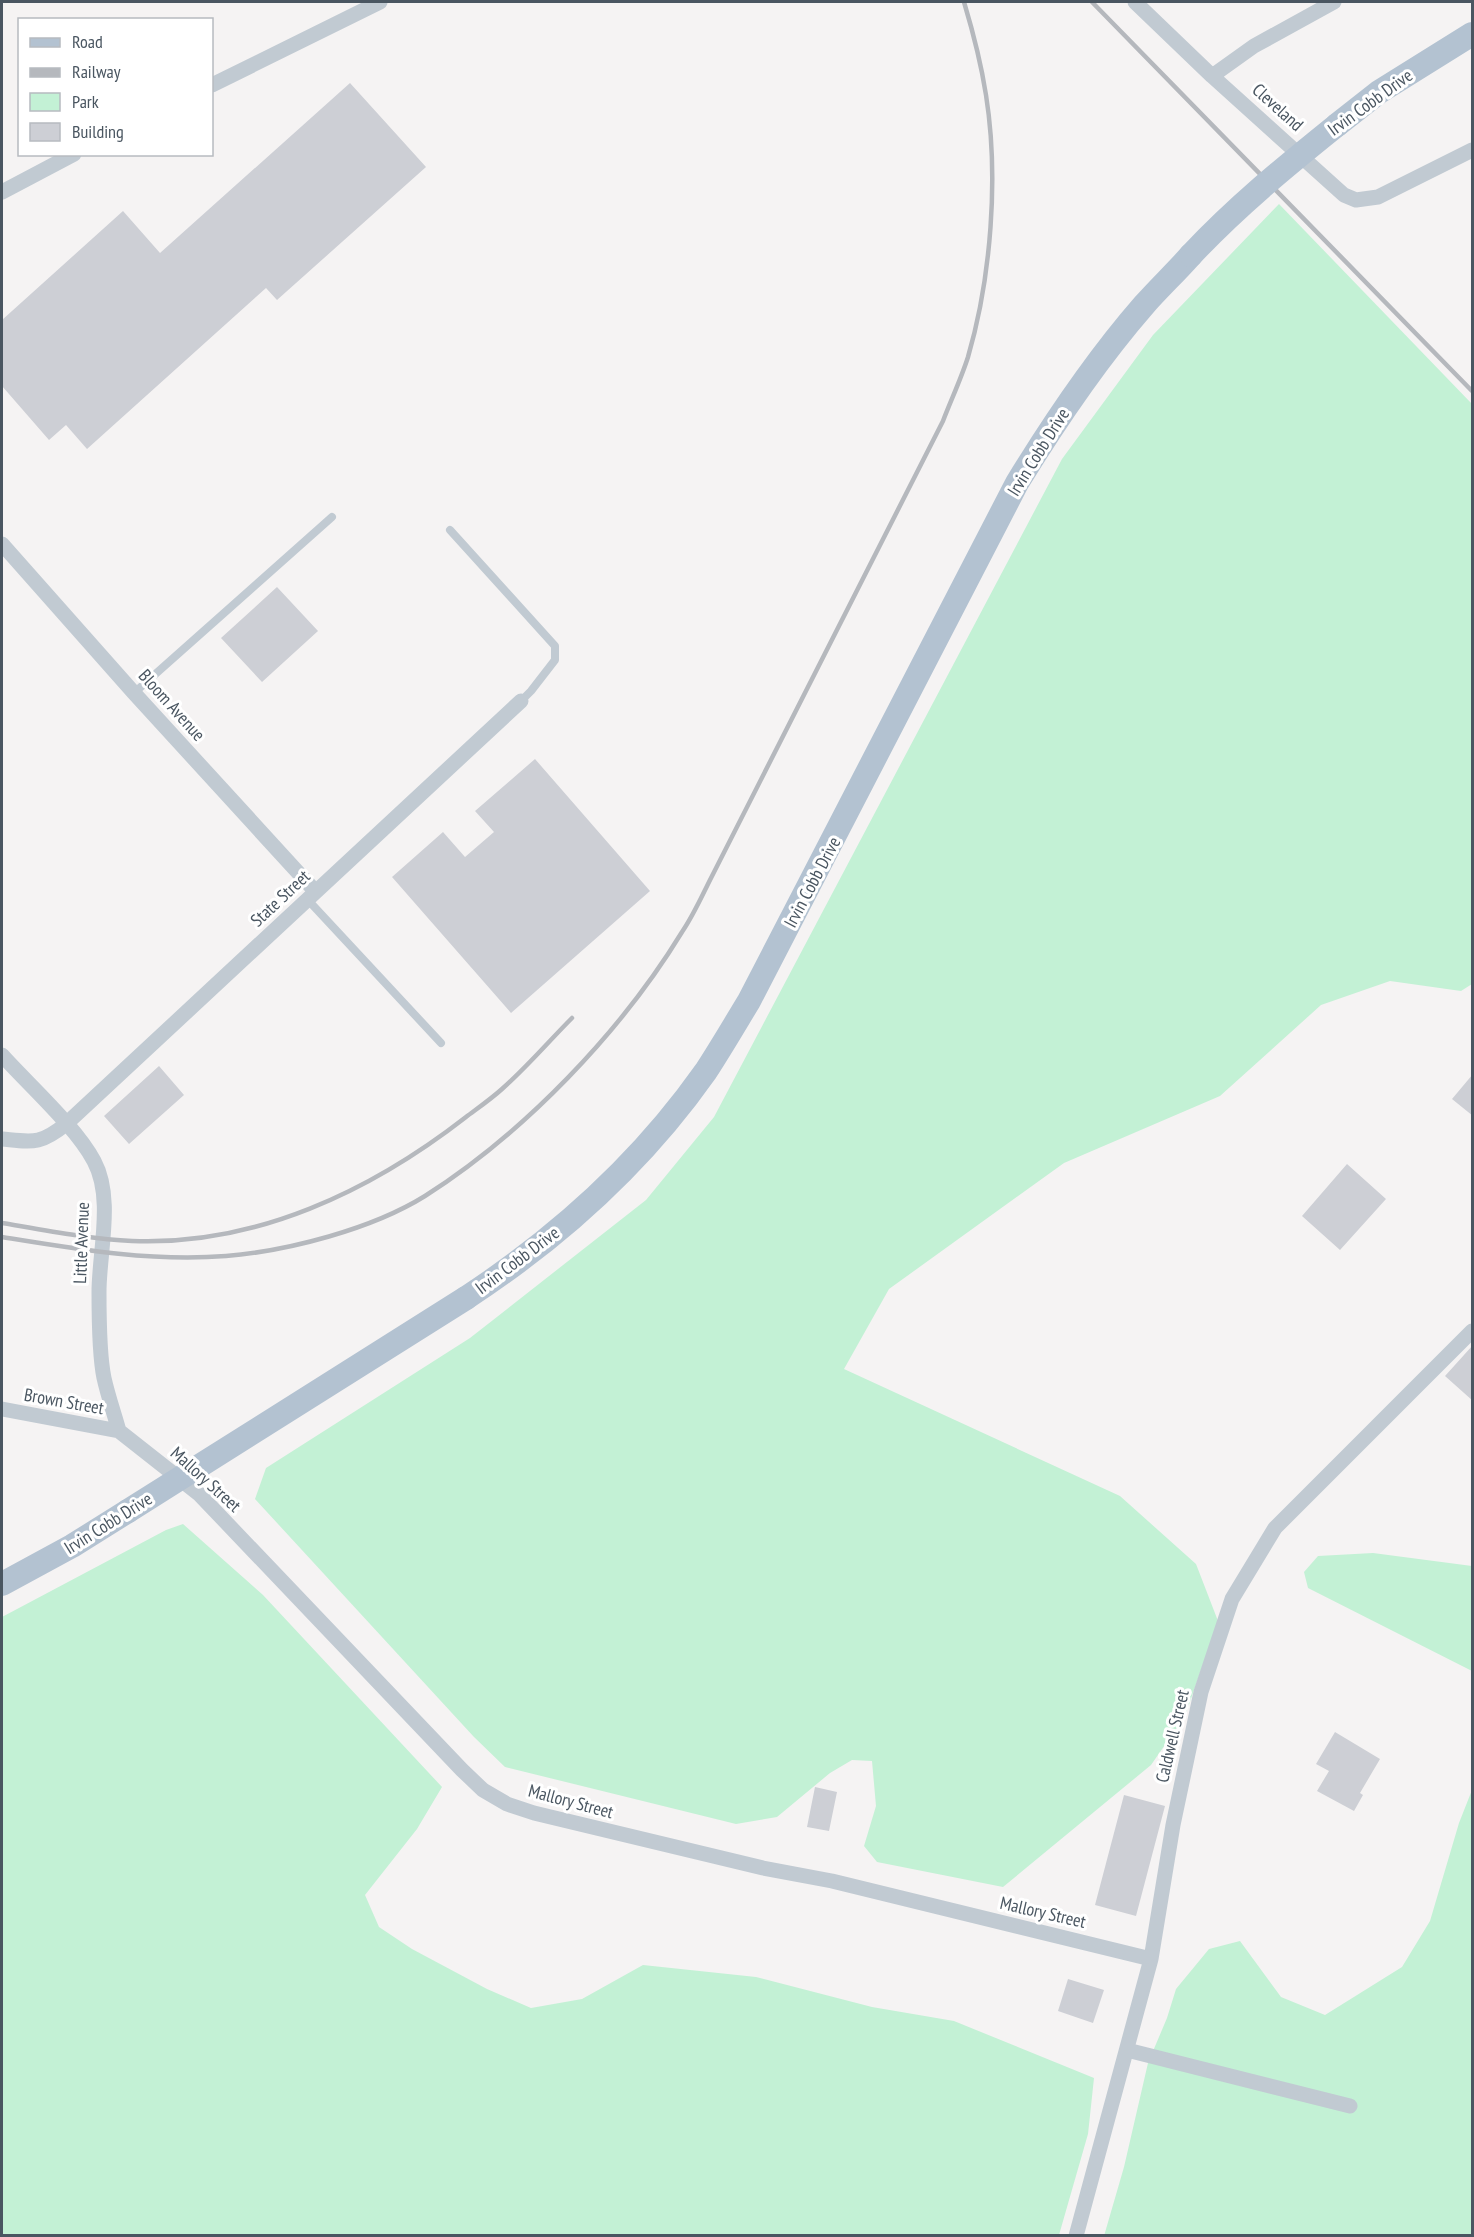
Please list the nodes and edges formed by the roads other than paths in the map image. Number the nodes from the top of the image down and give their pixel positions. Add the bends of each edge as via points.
1 (380, 2) edge
2 (1135, 2) edge
3 (1334, 2) edge
4 (1473, 34) edge
5 (1212, 76) junction
6 (213, 85) edge
7 (1473, 150) edge
8 (70, 156) edge
9 (2, 192) edge
10 (332, 517) dead end
11 (450, 530) dead end
12 (2, 544) edge
13 (134, 693) junction
14 (521, 700) joint
15 (311, 895) junction
16 (441, 1044) dead end
17 (2, 1055) edge
18 (66, 1124) junction
19 (2, 1139) edge
20 (1473, 1331) edge
21 (2, 1409) edge
22 (118, 1431) junction
23 (2, 1584) edge
24 (1151, 1959) junction
25 (1127, 2050) junction
26 (1350, 2106) dead end
27 (1076, 2235) edge

1 - 6 street
2 - 5 street, Cleveland
3 - 5 street via 1254,46
4 - 23 main road, Irvin Cobb Drive, bridge via 1379,92 1218,226 1144,305 1093,369 1017,483 750,1002 705,1071 616,1178 534,1250 466,1298 72,1546
5 - 7 street, Cleveland via 1344,195 1356,200 1378,197
8 - 9 street
10 - 13 lane
11 - 14 lane via 555,646 555,660
12 - 13 street, Bloom Avenue
13 - 15 street, Bloom Avenue
14 - 15 street, State Street
15 - 16 lane
15 - 18 street, State Street
17 - 18 street, Little Avenue
18 - 19 street, State Street via 49,1138 33,1142
18 - 22 street, Little Avenue via 95,1163 102,1184 102,1364
20 - 24 street, Caldwell Street via 1275,1528 1232,1599 1201,1692 1173,1825
21 - 22 street, Brown Street
22 - 24 street, Mallory Street via 199,1494 462,1770 483,1790 507,1804
24 - 25 street, Caldwell Street
25 - 26 street
25 - 27 street, Caldwell Street

